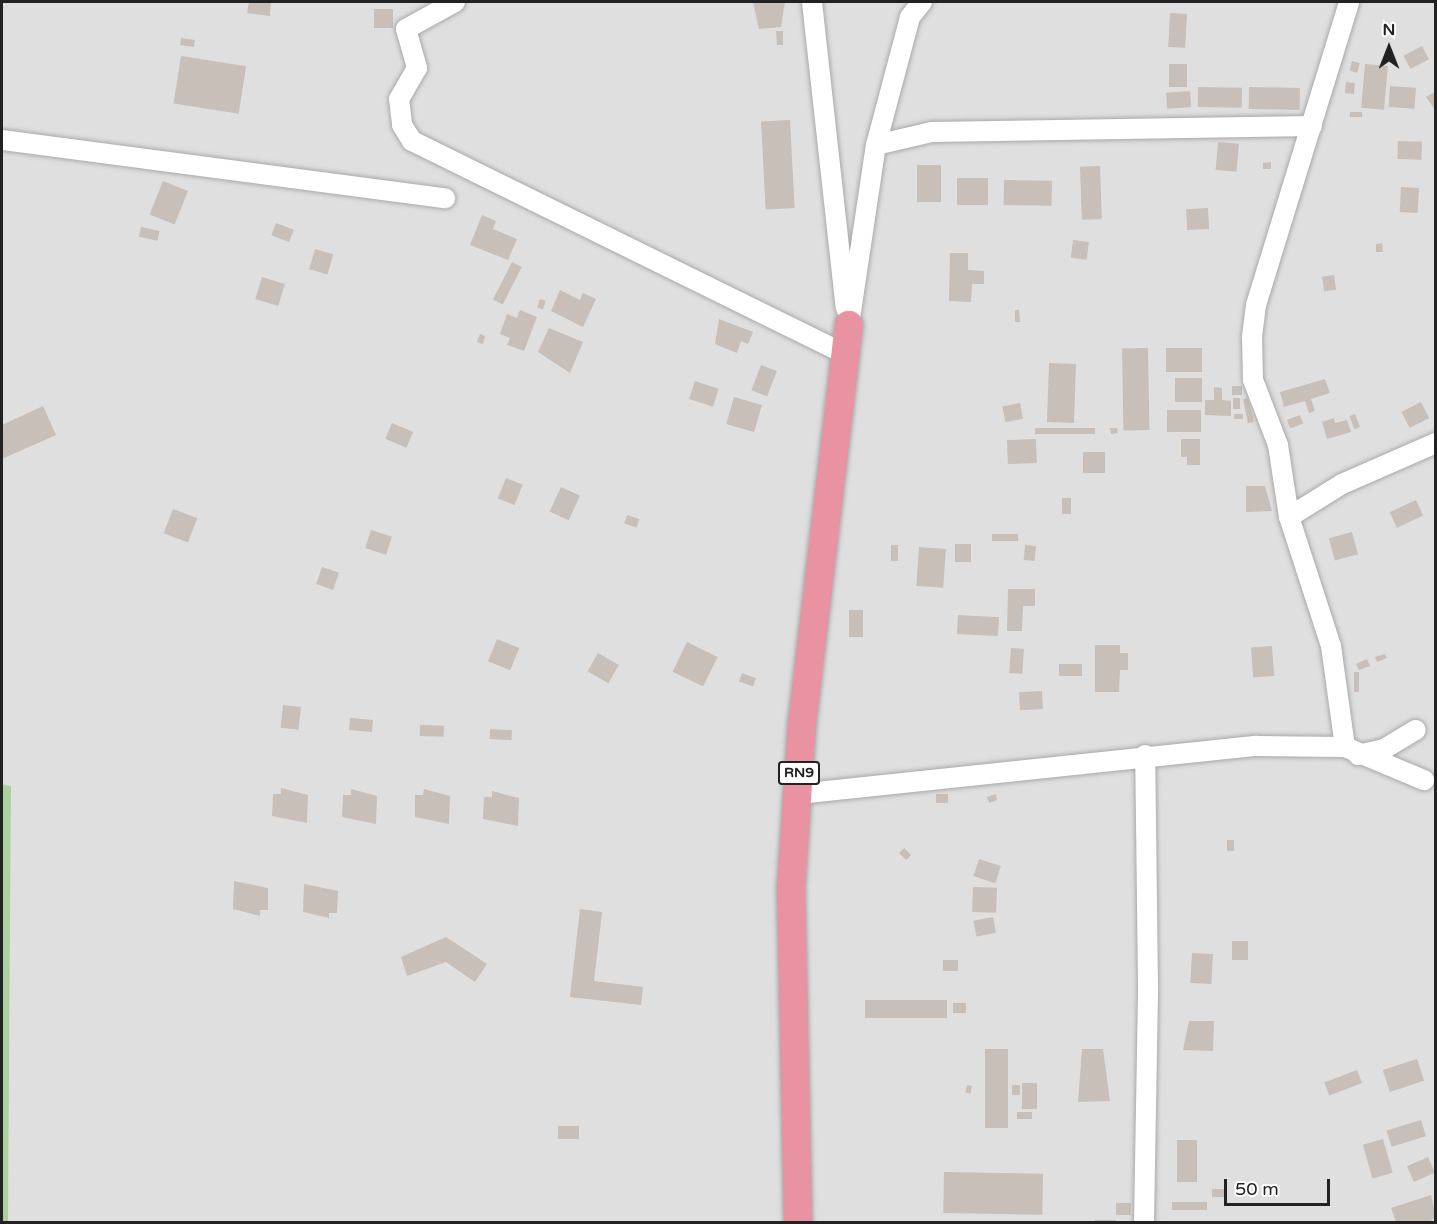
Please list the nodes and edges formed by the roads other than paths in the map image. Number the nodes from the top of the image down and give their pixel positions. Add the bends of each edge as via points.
1 (455, 2) edge
2 (812, 2) edge
3 (922, 2) edge
4 (1349, 2) edge
5 (1312, 126) junction
6 (2, 140) edge
7 (876, 145) junction
8 (445, 198) dead end
9 (849, 325) junction
10 (846, 355) junction
11 (1436, 443) edge
12 (1288, 517) junction
13 (1416, 730) dead end
14 (1352, 751) junction
15 (1144, 755) junction
16 (1424, 780) dead end
17 (798, 794) junction
18 (798, 1222) edge
19 (1144, 1222) edge

1 - 10 street via 406,29 417,68 399,99 402,125 412,141
2 - 9 street
3 - 7 street via 910,17
4 - 5 street
5 - 7 street via 932,132
5 - 12 street via 1256,305 1252,337 1253,380 1278,445
6 - 8 street
7 - 9 street
9 - 10 highway, RN9
10 - 17 highway, RN9
11 - 12 street via 1342,484
12 - 14 street via 1331,646
13 - 14 street via 1384,749
14 - 15 street
14 - 16 street
15 - 17 street
15 - 19 street via 1148,985
17 - 18 highway, RN9 via 790,985

